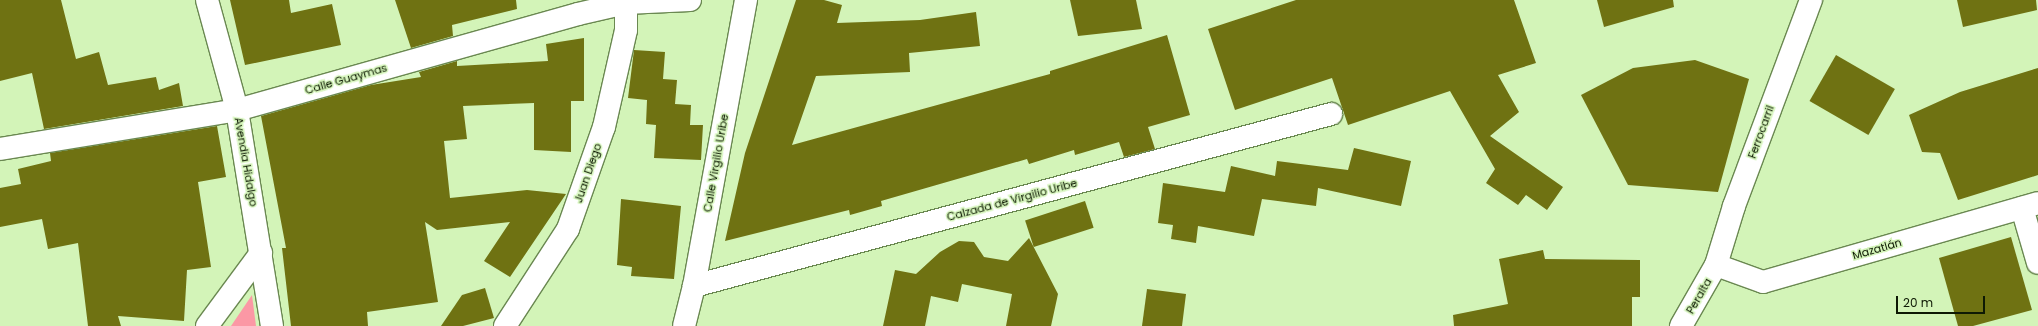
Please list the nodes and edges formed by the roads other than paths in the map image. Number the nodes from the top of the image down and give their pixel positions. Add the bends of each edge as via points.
1 (207, 0) edge
2 (690, 0) edge
3 (746, 0) edge
4 (1810, 0) edge
5 (626, 3) junction
6 (237, 110) junction
7 (1331, 114) dead end
8 (0, 149) edge
9 (2030, 205) edge
10 (261, 253) junction
11 (2038, 263) edge
12 (1716, 265) junction
13 (694, 286) junction
14 (207, 326) edge
15 (272, 326) edge
16 (504, 326) edge
17 (684, 326) edge
18 (1681, 326) edge

1 - 6 street, Avendia Hidalgo
2 - 5 street, Calle Guaymas
3 - 13 street, Calle Virgilio Uribe
4 - 12 street, Ferrocarril via 1734,206
5 - 6 street, Calle Guaymas
5 - 16 street, Juan Diego via 626,30 604,127 568,229
6 - 8 street, Calle Guaymas
6 - 10 street, Avendia Hidalgo
7 - 13 street, Calzada de Virgilio Uribe
9 - 11 street
9 - 12 street, Mazatlán via 1763,282
10 - 14 street
10 - 15 street, Avendia Hidalgo
12 - 18 street, Peralta
13 - 17 street, Calle Virgilio Uribe

